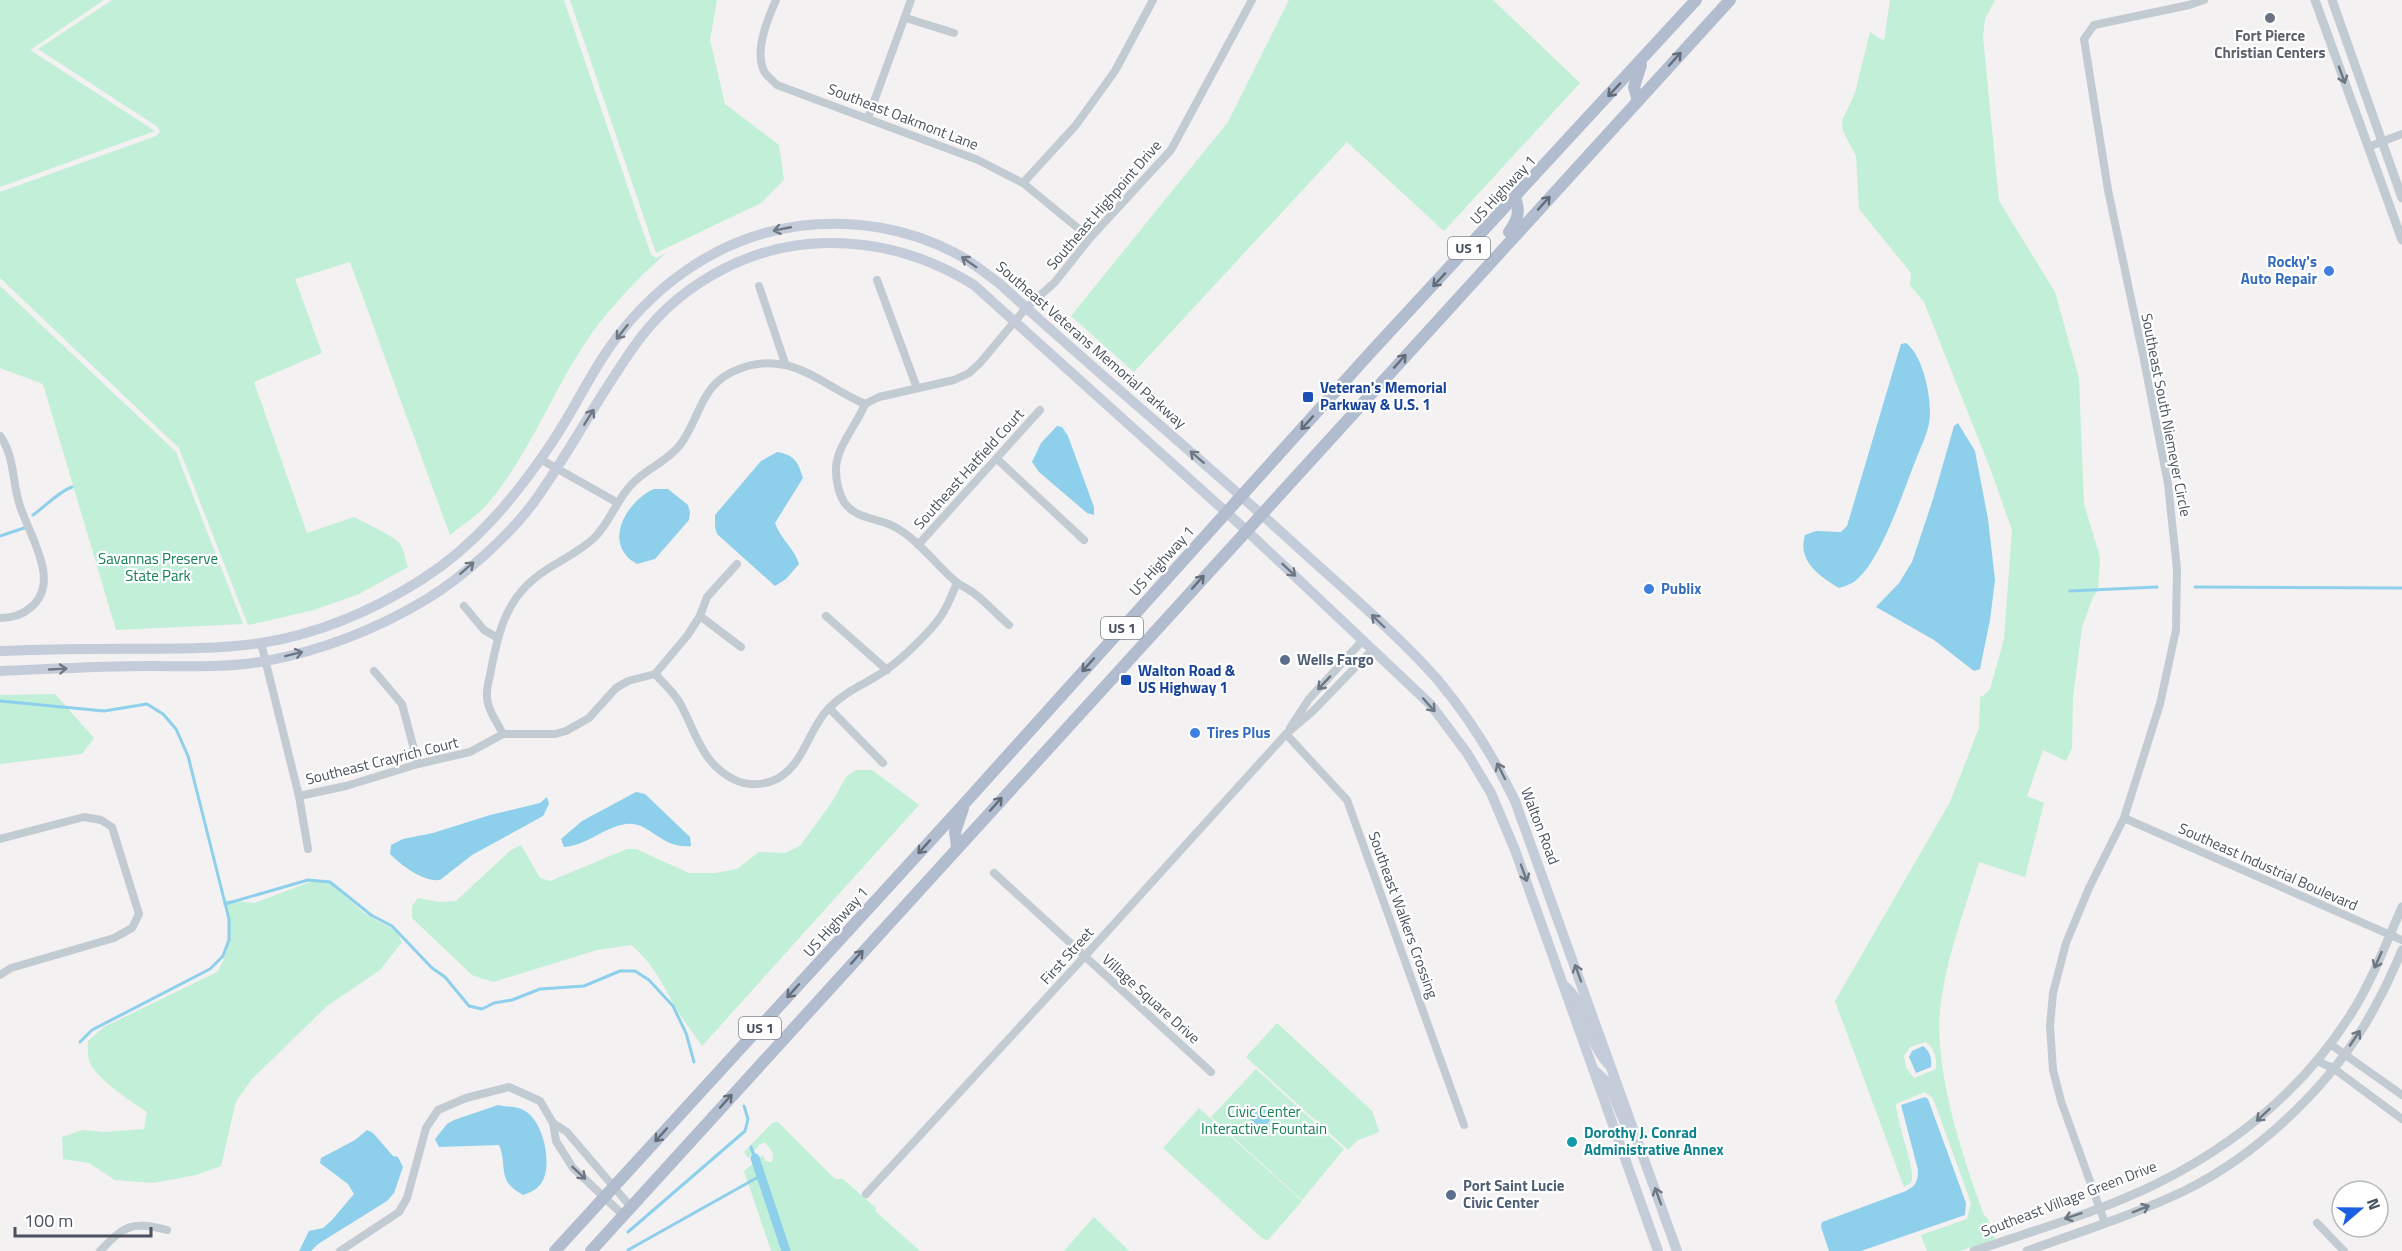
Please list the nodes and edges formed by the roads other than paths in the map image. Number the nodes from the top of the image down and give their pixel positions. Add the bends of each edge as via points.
1 (776, 0) edge
2 (911, 0) edge
3 (1153, 0) edge
4 (1252, 0) edge
5 (1696, 0) edge
6 (1730, 0) edge
7 (2204, 0) edge
8 (2315, 0) edge
9 (2332, 0) edge
10 (906, 18) junction
11 (954, 33) dead end
12 (1644, 58) junction
13 (1638, 100) junction
14 (868, 118) junction
15 (2402, 134) edge
16 (2382, 142) junction
17 (2368, 147) junction
18 (1023, 183) junction
19 (1515, 198) junction
20 (2402, 198) edge
21 (1090, 238) junction
22 (2402, 240) edge
23 (1504, 246) junction
24 (877, 280) dead end
25 (759, 286) dead end
26 (1026, 308) junction
27 (1015, 323) junction
28 (785, 363) junction
29 (917, 388) junction
30 (865, 404) junction
31 (1040, 410) dead end
32 (0, 436) edge
33 (540, 459) junction
34 (997, 459) junction
35 (557, 468) junction
36 (1242, 495) junction
37 (618, 503) junction
38 (1226, 512) junction
39 (1261, 513) junction
40 (1246, 530) junction
41 (1084, 540) dead end
42 (918, 545) junction
43 (738, 564) dead end
44 (957, 583) junction
45 (464, 606) dead end
46 (700, 616) junction
47 (826, 616) dead end
48 (0, 618) edge
49 (1009, 625) dead end
50 (498, 638) junction
51 (1363, 639) junction
52 (261, 643) junction
53 (741, 646) dead end
54 (1373, 649) junction
55 (0, 651) edge
56 (264, 661) junction
57 (887, 670) junction
58 (0, 672) edge
59 (374, 672) dead end
60 (655, 674) junction
61 (829, 708) junction
62 (503, 734) junction
63 (1286, 734) junction
64 (883, 763) dead end
65 (418, 764) junction
66 (299, 796) junction
67 (964, 804) junction
68 (2124, 818) junction
69 (0, 838) edge
70 (957, 847) junction
71 (308, 849) dead end
72 (994, 873) dead end
73 (2402, 907) edge
74 (2390, 935) junction
75 (2402, 940) edge
76 (2402, 950) edge
77 (1085, 956) junction
78 (0, 975) edge
79 (1563, 984) junction
80 (2330, 1044) junction
81 (2344, 1054) junction
82 (2317, 1060) junction
83 (1613, 1068) junction
84 (2333, 1068) junction
85 (1593, 1070) junction
86 (1211, 1072) dead end
87 (2402, 1095) edge
88 (2402, 1119) edge
89 (553, 1123) junction
90 (1464, 1125) dead end
91 (1643, 1156) junction
92 (609, 1192) junction
93 (866, 1194) dead end
94 (2099, 1207) junction
95 (626, 1210) junction
96 (2105, 1223) junction
97 (2317, 1223) dead end
98 (167, 1230) dead end
99 (100, 1251) edge
100 (340, 1251) edge
101 (555, 1251) edge
102 (591, 1251) edge
103 (1658, 1251) edge
104 (1677, 1251) edge
105 (1974, 1251) edge
106 (2027, 1251) edge
107 (2344, 1251) edge

1 - 14 street, Southeast Oakmont Lane via 760,45 764,70 777,85
2 - 10 street
3 - 18 street via 1114,71 1076,126
4 - 21 street, Southeast Highpoint Drive via 1171,150
5 - 12 main road, US Highway 1 / US 1
13 -> 6 main road, US 1
7 - 68 street, Southeast South Niemeyer Circle via 2094,25 2084,39 2108,190 2168,484 2177,570 2176,630 2160,704
8 -> 17 street
9 - 16 street
10 - 11 street
10 - 14 street
12 - 13 main road via 1634,87
12 -> 19 main road, US Highway 1 / US 1
23 -> 13 main road, US 1
14 - 18 street, Southeast Oakmont Lane via 978,160
15 - 16 street
16 - 17 street
16 - 20 street
17 - 22 street
18 - 21 street, Southeast Oakmont Lane
19 - 23 main road via 1518,215
19 -> 36 main road, US Highway 1 / US 1
21 - 26 street, Southeast Highpoint Drive via 1055,282
39 -> 23 main road, US 1
24 - 29 street
25 - 28 street
26 - 27 street, Southeast Highpoint Drive
26 -> 33 main road, Southeast Veterans Memorial Parkway via 956,253 888,229 810,225 746,238 692,265 640,309 604,355
36 -> 26 main road, Southeast Veterans Memorial Parkway
27 - 29 street, Southeast Highpoint Drive via 969,373
35 -> 27 main road via 643,335 700,283 753,255 810,243 882,247 948,269 974,285
27 - 38 main road
28 - 30 street
28 - 37 street via 760,363 724,376 702,400 680,445 632,484
29 - 30 street, Southeast Highpoint Drive
30 - 42 street via 841,451 837,484 844,502 855,512 893,526
31 - 34 street, Southeast Hatfield Court
32 - 48 street via 7,445 19,504 45,576 44,590 36,604 21,615
33 - 35 street
33 - 52 main road, Southeast Veterans Memorial Parkway via 498,515 422,580 352,617
34 - 41 street
34 - 42 street, Southeast Hatfield Court
35 - 37 street
56 -> 35 main road via 355,636 429,598 509,529 532,505
36 - 38 main road, US Highway 1 / US 1
36 - 39 main road, Walton Road
37 - 50 street via 594,539 521,591 506,612
38 - 40 main road
38 -> 67 main road, US Highway 1 / US 1
39 - 40 main road, US 1
83 -> 39 main road, Walton Road via 1532,843 1498,765 1436,678
40 -> 51 main road
70 -> 40 main road, US 1
42 - 44 street
43 - 46 street via 707,597
44 - 49 street
44 - 57 street via 941,616
45 - 50 street via 484,630
46 - 53 street
46 - 60 street
47 - 57 street
50 - 62 street via 486,696
51 - 54 main road
51 -> 63 street, First Street via 1309,699
52 - 55 main road, Southeast Veterans Memorial Parkway
52 - 56 street
54 - 63 street, First Street
54 -> 79 main road via 1431,705 1491,793
58 -> 56 main road
56 - 66 street
57 - 61 street
59 - 65 street via 402,704
60 - 61 street via 675,694 706,758 735,780 749,784 783,776
60 - 62 street via 616,688 588,718 566,731
61 - 64 street
62 - 65 street, Southeast Crayrich Court via 470,752
63 - 77 street, First Street
63 - 90 street, Southeast Walkers Crossing via 1347,801
65 - 66 street, Southeast Crayrich Court
66 - 71 street
67 - 70 main road via 955,832
67 -> 92 main road, US Highway 1 / US 1
68 - 74 street, Southeast Industrial Boulevard
68 - 94 street, Southeast South Niemeyer Circle via 2066,943 2055,983 2050,1026 2053,1070 2061,1101
69 - 78 street via 84,817 101,820 112,827 138,914 132,928 114,938 11,968
95 -> 70 main road, US 1
72 - 77 street, Village Square Drive
73 - 74 street, Southeast Village Green Drive
74 - 75 street, Southeast Industrial Boulevard
74 -> 80 street, Southeast Village Green Drive via 2352,1013
81 -> 76 street via 2379,1001
77 - 86 street, Village Square Drive
77 - 93 street, First Street
79 - 83 main road via 1578,1001 1600,1055
79 - 85 main road
80 - 81 street
80 - 82 street, Southeast Village Green Drive
81 - 84 street
81 - 87 street
82 - 84 street
82 -> 94 street, Southeast Village Green Drive via 2254,1124 2209,1155 2157,1184
83 - 91 main road, Walton Road
84 - 88 street
96 -> 84 street via 2185,1191 2234,1161 2294,1112
85 - 91 main road via 1608,1083
85 - 103 main road
89 - 92 street via 567,1132
89 -> 92 street via 556,1141 573,1168
89 - 100 street via 540,1101 508,1087 438,1110 426,1128 407,1198 399,1212
104 -> 91 main road, Walton Road
92 - 95 street
92 - 101 main road, US Highway 1 / US 1
94 - 96 street, Southeast South Niemeyer Circle
94 -> 105 street, Southeast Village Green Drive
95 - 102 main road, US 1
96 - 106 street
97 - 107 street
98 - 99 street via 131,1225

